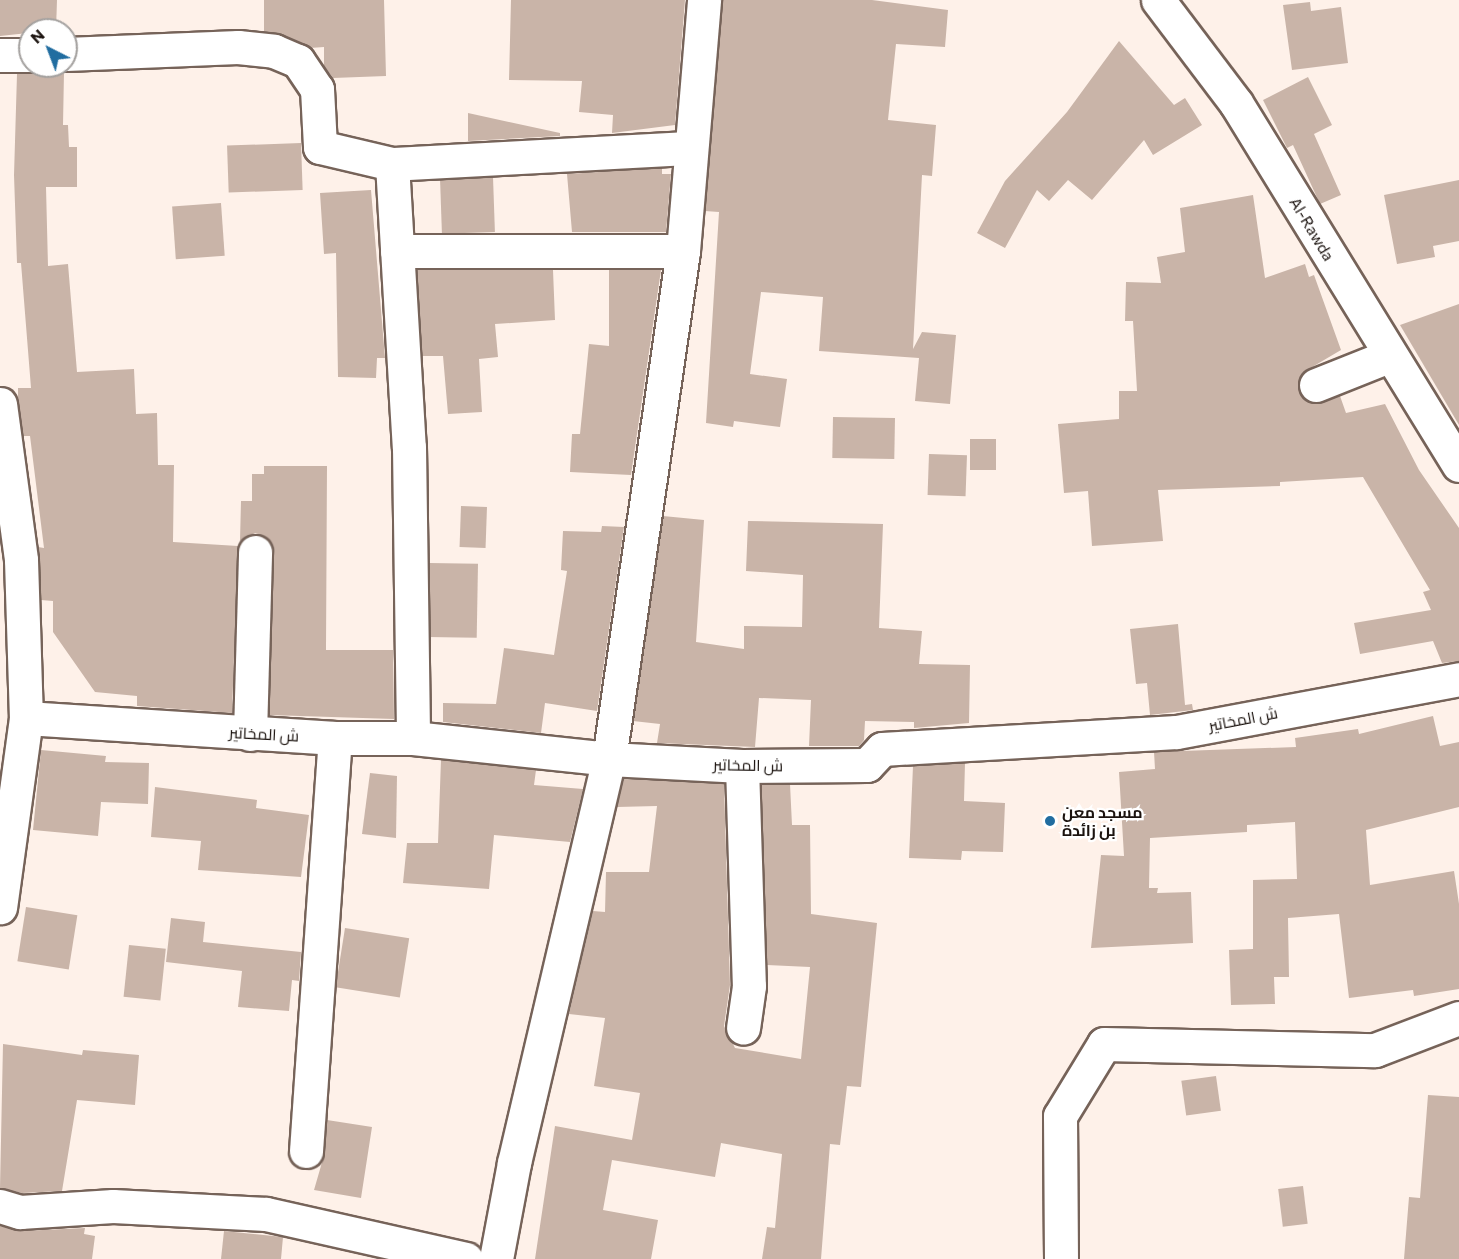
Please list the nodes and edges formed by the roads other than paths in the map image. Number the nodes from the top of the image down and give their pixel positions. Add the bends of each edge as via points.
1 (704, 0) edge
2 (1158, 0) edge
3 (18, 54) edge
4 (78, 54) edge
5 (0, 55) edge
6 (690, 148) junction
7 (392, 164) junction
8 (397, 251) junction
9 (683, 251) junction
10 (1389, 356) junction
11 (1316, 385) dead end
12 (0, 404) edge
13 (1459, 465) edge
14 (255, 552) dead end
15 (12, 654) edge
16 (1459, 679) edge
17 (26, 718) junction
18 (250, 734) junction
19 (335, 738) junction
20 (413, 738) junction
21 (609, 759) junction
22 (742, 766) junction
23 (0, 907) edge
24 (1459, 1018) edge
25 (743, 1028) dead end
26 (306, 1151) dead end
27 (0, 1206) edge
28 (465, 1259) edge
29 (496, 1259) edge
30 (1061, 1259) edge

1 - 6 street
2 - 10 street, Al-Rawda via 1236,103
3 - 5 street
4 - 7 street via 238,47 274,51 298,61 317,89 320,147
6 - 7 street
6 - 9 street
7 - 8 street
8 - 9 street
8 - 20 street via 409,447
9 - 21 street
10 - 11 street
10 - 13 street, Al-Rawda
12 - 15 street via 21,560
14 - 18 street
15 - 17 street
16 - 22 street, ش المخاتير via 1176,732 882,749 867,765
17 - 18 street, ش المخاتير
17 - 23 street
18 - 19 street, ش المخاتير
19 - 20 street, ش المخاتير
19 - 26 street
20 - 21 street, ش المخاتير
21 - 22 street, ش المخاتير
21 - 29 street via 514,1163
22 - 25 street via 749,987
24 - 30 street via 1375,1050 1104,1044 1060,1116
27 - 28 street via 20,1212 112,1206 266,1214

